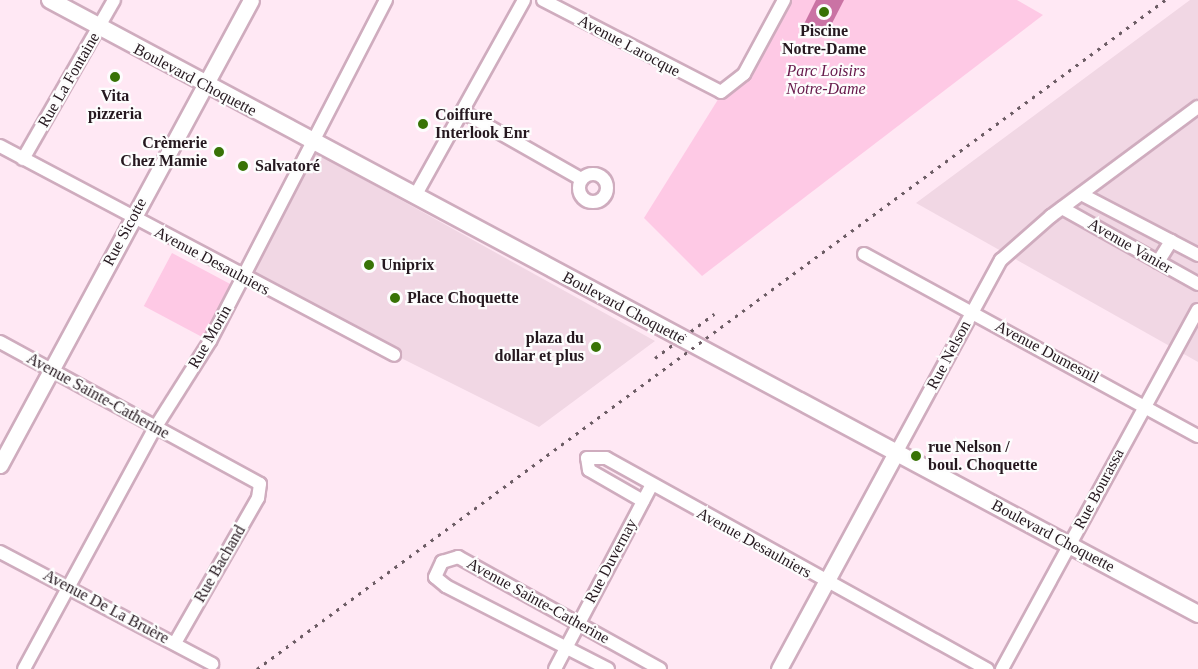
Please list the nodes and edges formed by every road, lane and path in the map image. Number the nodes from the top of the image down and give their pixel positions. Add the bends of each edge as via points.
1 (50, 0) edge
2 (114, 0) edge
3 (251, 0) edge
4 (386, 0) edge
5 (524, 0) edge
6 (543, 0) edge
7 (784, 0) edge
8 (100, 27) junction
9 (203, 86) junction
10 (1198, 107) edge
11 (465, 112) junction
12 (311, 141) junction
13 (0, 146) edge
14 (23, 159) junction
15 (581, 179) dead end
16 (1081, 194) junction
17 (415, 196) junction
18 (1062, 208) junction
19 (133, 219) junction
20 (1171, 241) junction
21 (864, 254) dead end
22 (1198, 255) edge
23 (1158, 262) junction
24 (243, 279) junction
25 (1198, 284) edge
26 (1198, 310) edge
27 (973, 311) junction
28 (0, 342) edge
29 (394, 355) dead end
30 (52, 369) junction
31 (1144, 405) junction
32 (155, 428) junction
33 (1198, 436) edge
34 (896, 453) junction
35 (0, 465) edge
36 (260, 484) joint
37 (651, 486) junction
38 (643, 501) junction
39 (1069, 545) junction
40 (0, 552) edge
41 (826, 583) junction
42 (68, 588) junction
43 (1198, 614) edge
44 (578, 622) junction
45 (175, 643) junction
46 (567, 647) junction
47 (212, 664) dead end
48 (24, 669) edge
49 (555, 669) edge
50 (608, 669) edge
51 (660, 669) edge
52 (779, 669) edge
53 (987, 669) edge
54 (1002, 669) edge

1 - 8 main road, Boulevard Choquette
2 - 8 street, Rue La Fontaine
3 - 9 street, Rue Sicotte
4 - 12 street, Rue Morin
5 - 11 street
6 - 7 street, Avenue Larocque via 715,92 734,87 744,74
8 - 9 main road, Boulevard Choquette
8 - 14 street, Rue La Fontaine
9 - 12 main road, Boulevard Choquette
9 - 19 street, Rue Sicotte
10 - 16 street, Rue Nelson
11 - 15 street
11 - 17 street
12 - 17 main road, Boulevard Choquette
12 - 24 street, Rue Morin
13 - 14 street, Avenue Desaulniers
14 - 19 street, Avenue Desaulniers
16 - 18 street, Rue Nelson
16 - 20 street, Avenue Vanier
17 - 34 main road, Boulevard Choquette
18 - 23 street, Avenue Vanier
18 - 27 street, Rue Nelson via 1001,260
19 - 24 street, Avenue Desaulniers
19 - 30 street, Rue Sicotte
20 - 22 street, Avenue Vanier
20 - 23 street
21 - 27 street, Avenue Dumesnil
23 - 25 street, Avenue Vanier
24 - 29 street, Avenue Desaulniers
24 - 32 street, Rue Morin
26 - 31 street, Rue Bourassa
27 - 31 street, Avenue Dumesnil
27 - 34 street, Rue Nelson
28 - 30 street, Avenue Sainte-Catherine
30 - 32 street, Avenue Sainte-Catherine
30 - 35 street, Rue Sicotte
31 - 33 street, Avenue Dumesnil
31 - 39 street, Rue Bourassa
32 - 36 street, Avenue Sainte-Catherine
32 - 42 street, Rue Morin
34 - 39 main road, Boulevard Choquette
34 - 41 street, Rue Nelson
36 - 45 street, Rue Bachand via 258,498
37 - 38 street, Rue Duvernay
37 - 38 street, Avenue Desaulniers via 606,458 587,458 589,470
37 - 41 street, Avenue Desaulniers
38 - 44 street, Rue Duvernay
39 - 43 main road, Boulevard Choquette
39 - 54 street, Rue Bourassa
40 - 42 street, Avenue De La Bruère
41 - 52 street, Rue Nelson
41 - 53 street, Avenue Desaulniers
42 - 45 street, Avenue De La Bruère
42 - 48 street, Rue Morin
44 - 46 street, Rue Duvernay
44 - 46 street, Avenue Sainte-Catherine via 458,557 442,562 435,577
44 - 51 street, Avenue Sainte-Catherine
45 - 47 street, Avenue De La Bruère
46 - 49 street, Rue Duvernay
46 - 50 street, Avenue Sainte-Catherine

